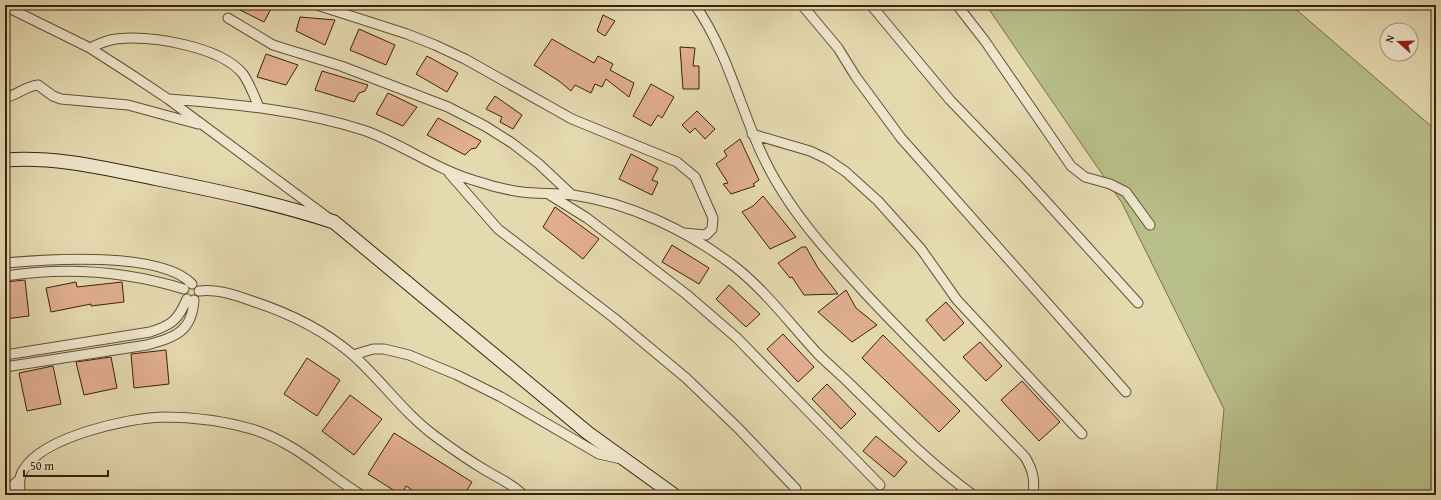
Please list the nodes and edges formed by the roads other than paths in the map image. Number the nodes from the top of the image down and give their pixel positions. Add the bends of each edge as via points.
1 (317, 5) edge
2 (695, 5) edge
3 (802, 5) edge
4 (871, 5) edge
5 (957, 5) edge
6 (5, 6) edge
7 (228, 18) dead end
8 (90, 48) junction
9 (5, 98) edge
10 (168, 99) junction
11 (259, 107) junction
12 (204, 126) junction
13 (752, 134) junction
14 (10, 159) edge
15 (5, 168) edge
16 (448, 172) junction
17 (549, 194) junction
18 (572, 195) junction
19 (334, 222) junction
20 (1150, 225) dead end
21 (680, 233) junction
22 (39, 260) junction
23 (5, 263) edge
24 (138, 263) junction
25 (40, 272) junction
26 (5, 276) edge
27 (135, 278) junction
28 (192, 284) junction
29 (184, 289) junction
30 (200, 291) junction
31 (191, 299) junction
32 (1138, 303) dead end
33 (54, 347) junction
34 (5, 355) edge
35 (353, 355) junction
36 (58, 358) junction
37 (5, 367) edge
38 (1126, 392) dead end
39 (1082, 434) dead end
40 (624, 459) junction
41 (19, 480) junction
42 (880, 485) dead end
43 (796, 489) dead end
44 (5, 492) edge
45 (20, 495) edge
46 (361, 495) edge
47 (523, 495) edge
48 (674, 495) edge
49 (974, 495) edge
50 (1032, 495) edge

1 - 21 street via 434,45 465,59 572,118 677,162 695,177 714,218 712,229 706,235
2 - 13 street via 724,58
3 - 38 street via 838,48 901,138
4 - 32 street via 950,100
5 - 20 street via 985,41 1071,166 1085,177 1110,184 1126,192
6 - 8 street
7 - 18 street via 273,45 341,66 448,107 485,126 539,164
8 - 10 street
8 - 11 street via 114,39 130,38 172,41 202,51 237,68 244,75
9 - 12 street via 38,85 61,99 128,105
10 - 11 street
10 - 12 street
11 - 16 street via 309,116 366,132 398,145
12 - 19 street
13 - 39 street via 810,151 827,159 846,172 878,201 921,249 957,300
13 - 50 street via 781,191 815,238 905,336 1025,457 1032,467 1035,482
14 - 15 street
14 - 19 main road via 75,162 252,198
16 - 17 street via 520,192
16 - 43 street via 498,228 686,378
17 - 18 street
17 - 42 street via 587,218 686,294 737,338
18 - 21 street via 606,202 643,215
19 - 40 main road via 583,429
21 - 49 street via 727,261 756,284 818,354 890,424
22 - 23 street
22 - 24 street via 86,259
22 - 25 street
24 - 27 street
24 - 28 street via 174,272
25 - 26 street
25 - 27 street via 82,272
27 - 29 street via 162,282
28 - 29 street
28 - 30 street
29 - 31 street via 183,293
30 - 31 street via 197,298
30 - 35 street via 221,291 294,316 322,332
31 - 33 street via 179,316 166,327 150,332
31 - 36 street via 192,315 186,327 168,340
33 - 34 street
33 - 36 street
35 - 40 street via 365,350 384,349 409,355 457,375 599,454
35 - 47 street via 393,398 434,435
36 - 37 street
40 - 48 main road
41 - 44 street
41 - 45 street
41 - 46 street via 23,469 34,457 69,438 99,428 162,417 199,419 235,425 268,435 309,458

